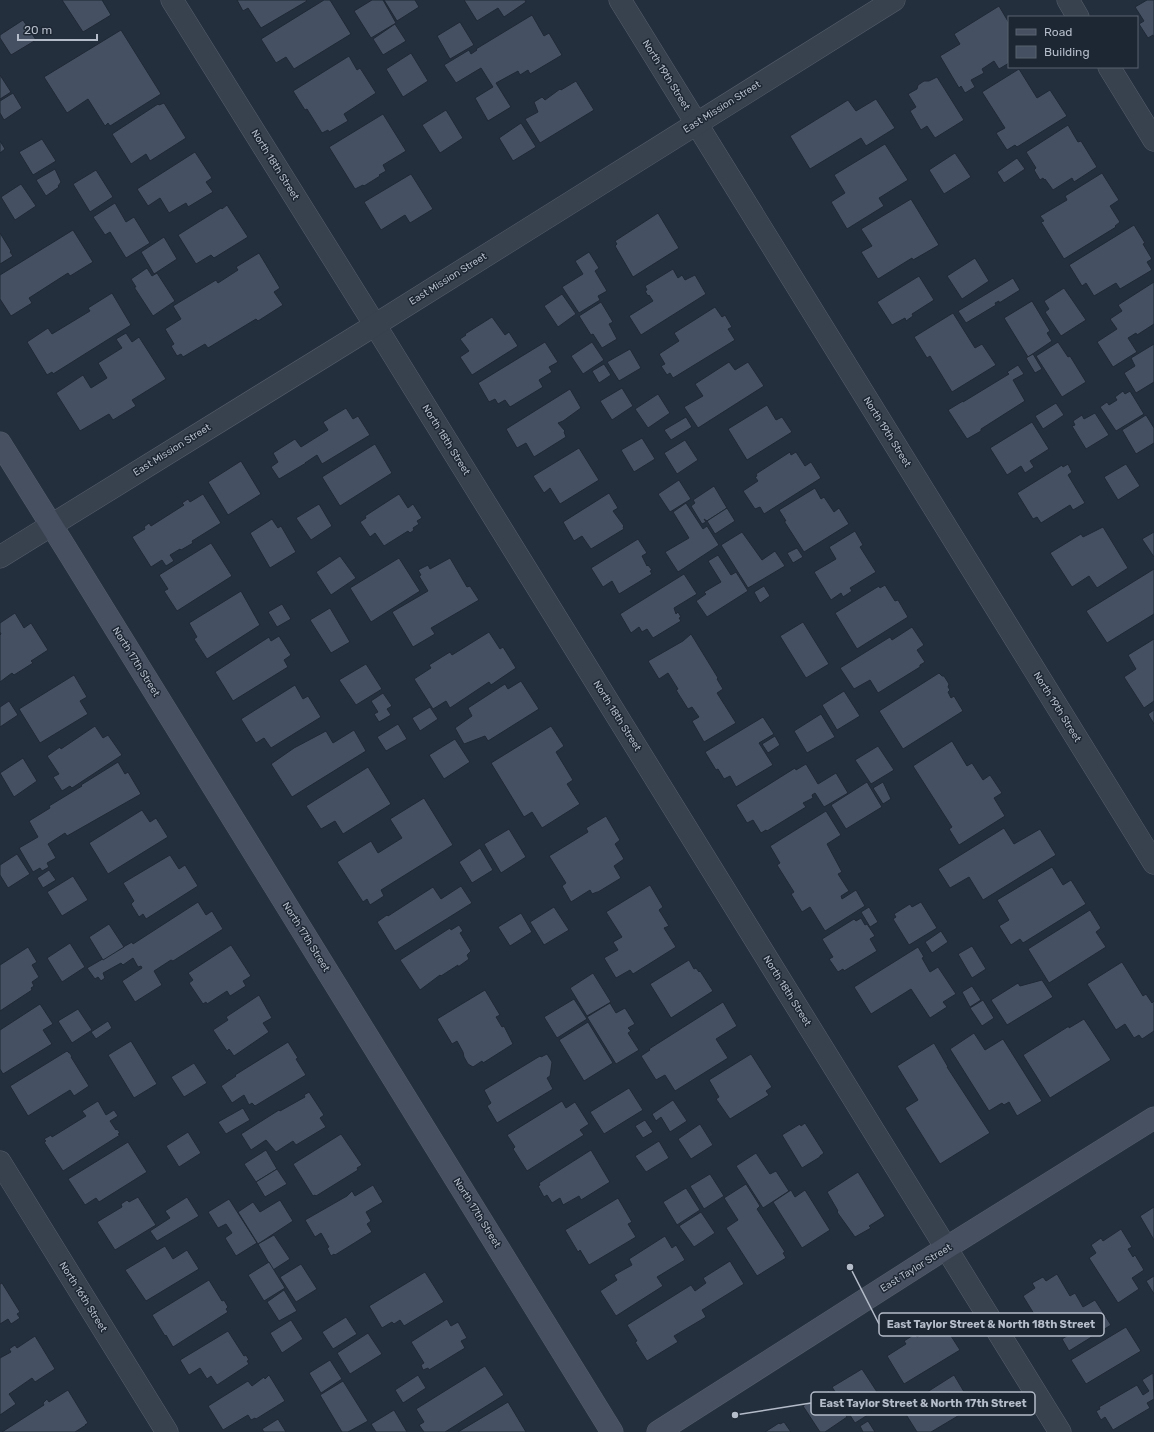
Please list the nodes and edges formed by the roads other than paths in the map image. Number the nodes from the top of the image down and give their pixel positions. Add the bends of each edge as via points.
1 (172, 0) edge
2 (620, 0) edge
3 (894, 0) edge
4 (1068, 0) edge
5 (1077, 16) edge
6 (1110, 68) edge
7 (696, 124) junction
8 (1154, 140) edge
9 (375, 325) junction
10 (0, 443) edge
11 (51, 525) junction
12 (0, 557) edge
13 (1154, 863) edge
14 (1154, 1118) edge
15 (0, 1162) edge
16 (946, 1248) junction
17 (167, 1432) edge
18 (612, 1432) edge
19 (658, 1432) edge
20 (1060, 1432) edge

1 - 9 street, North 18th Street
2 - 7 street, North 19th Street
3 - 7 street, East Mission Street
4 - 5 street
6 - 8 street
7 - 9 street, East Mission Street
7 - 13 street, North 19th Street
9 - 11 street, East Mission Street
9 - 16 street, North 18th Street
10 - 11 main road, North 17th Street
11 - 12 street, East Mission Street
11 - 18 main road, North 17th Street
14 - 16 main road, East Taylor Street
15 - 17 street, North 16th Street
16 - 19 main road, East Taylor Street
16 - 20 street, North 18th Street

